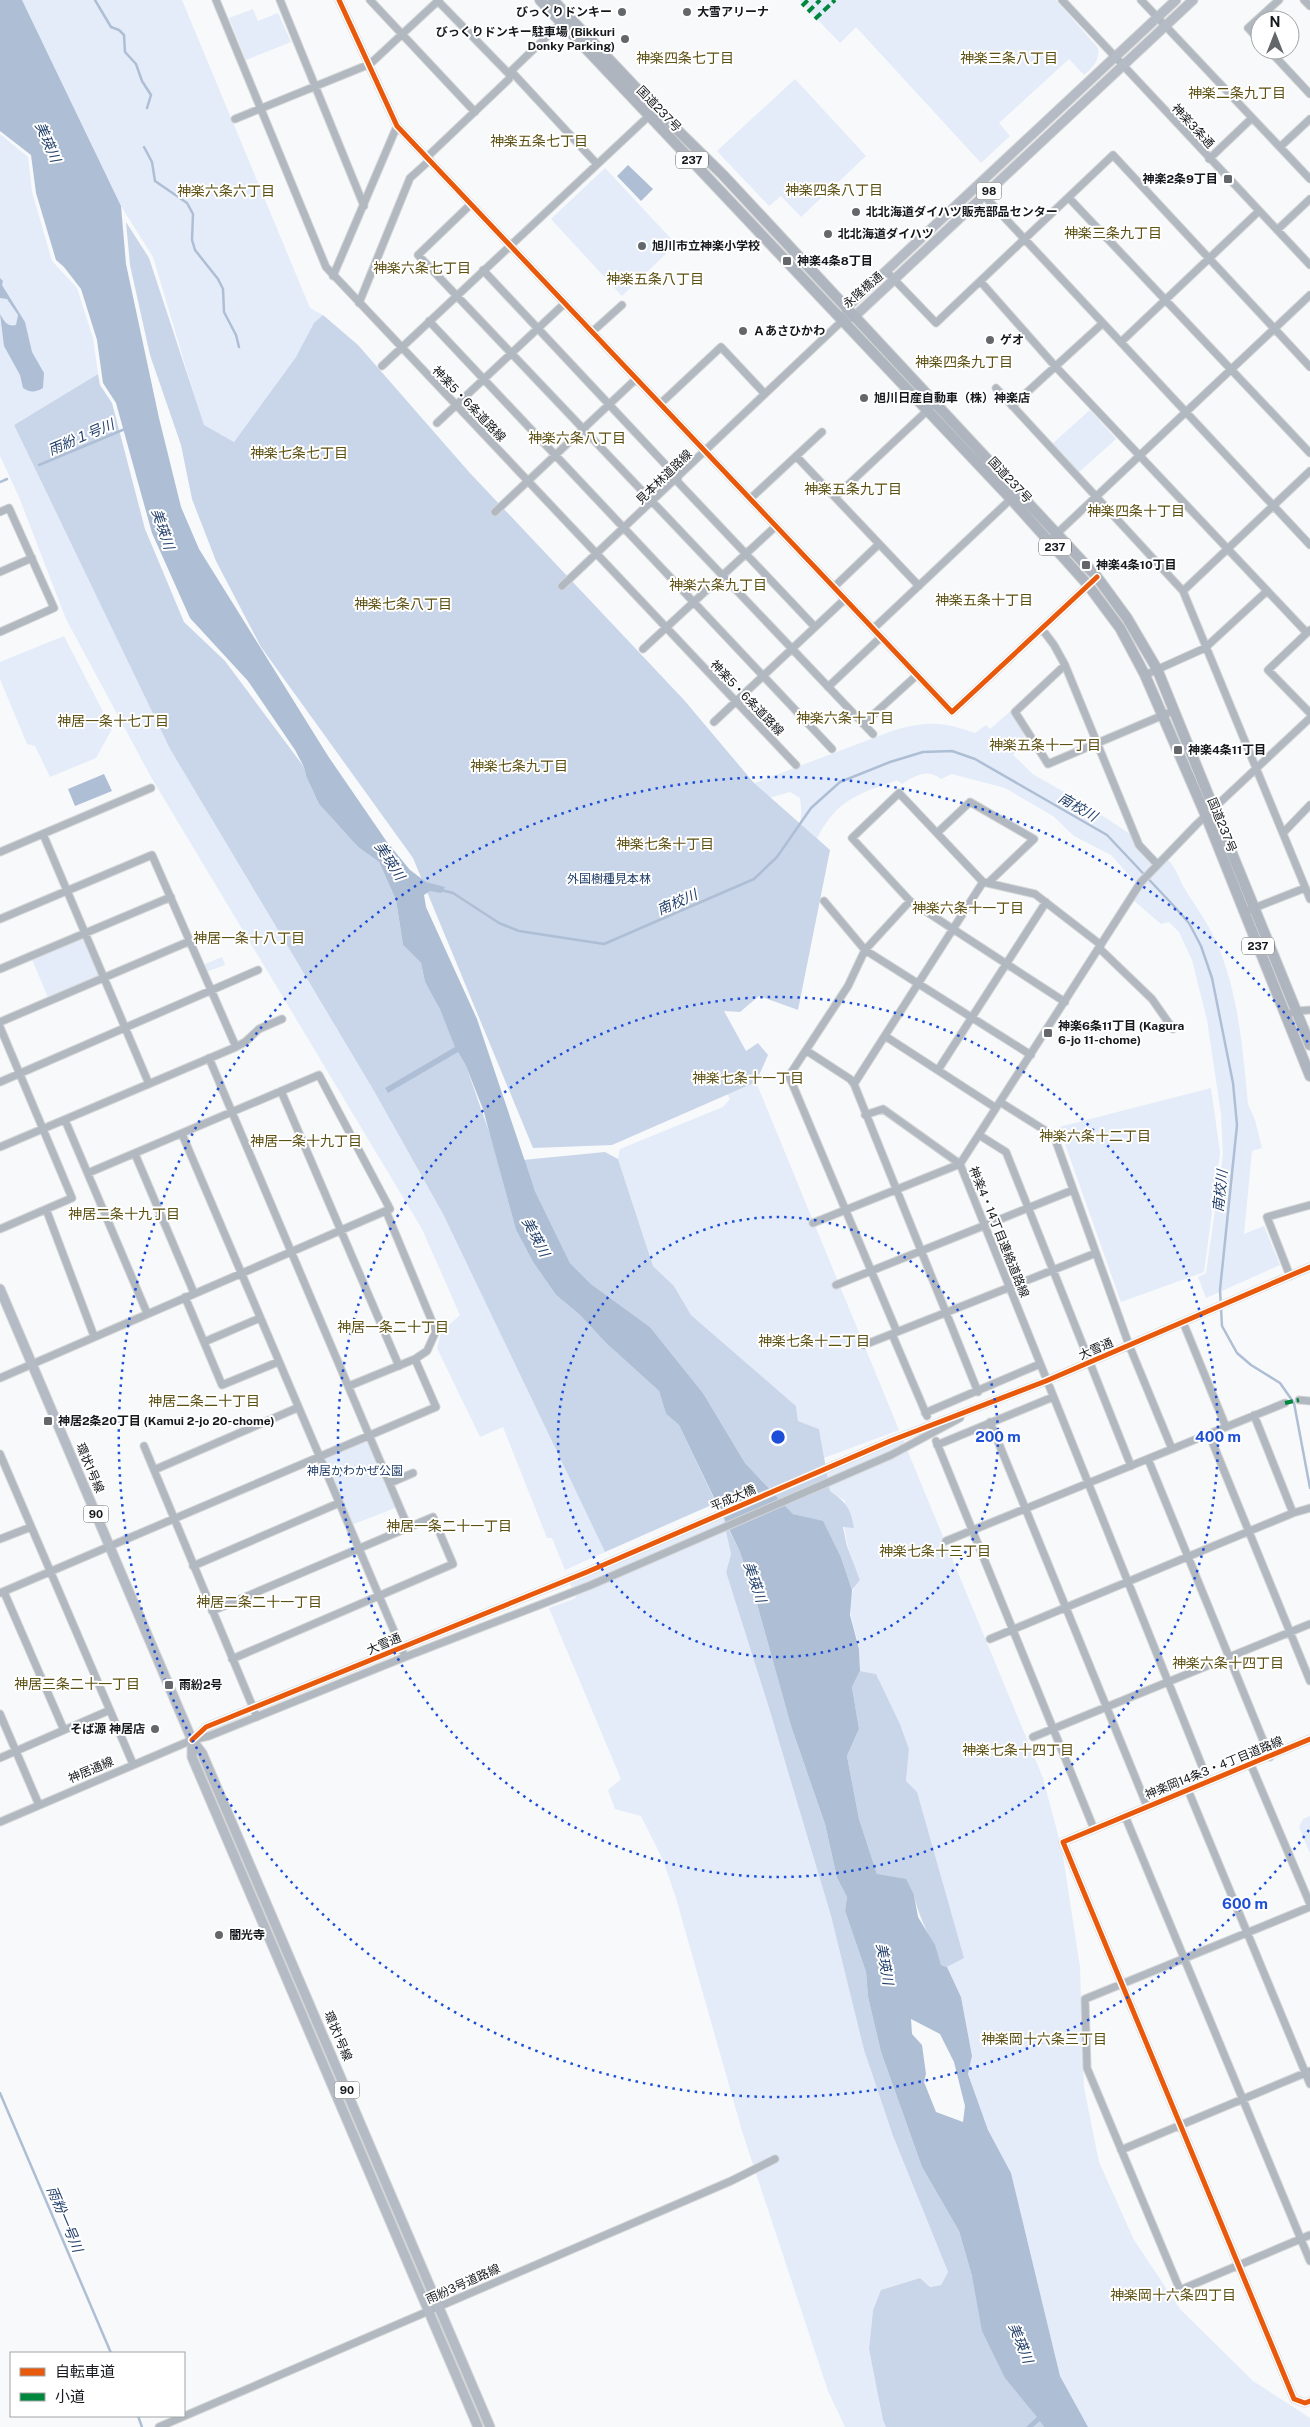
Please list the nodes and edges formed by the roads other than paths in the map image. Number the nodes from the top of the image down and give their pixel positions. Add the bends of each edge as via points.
1 (216, 0) edge
2 (280, 0) edge
3 (338, 0) edge
4 (370, 0) edge
5 (438, 0) edge
6 (540, 0) edge
7 (553, 0) edge
8 (1062, 0) edge
9 (1141, 0) edge
10 (1176, 0) edge
11 (1193, 0) edge
12 (1279, 0) edge
13 (1304, 0) edge
14 (1310, 6) edge
15 (1268, 10) edge
16 (1157, 17) junction
17 (562, 23) junction
18 (1166, 26) junction
19 (402, 35) junction
20 (1114, 57) junction
21 (1278, 60) edge
22 (370, 64) junction
23 (1123, 67) junction
24 (510, 73) junction
25 (315, 87) junction
26 (1310, 94) edge
27 (261, 109) junction
28 (475, 112) junction
29 (652, 113) junction
30 (1252, 118) junction
31 (235, 119) dead end
32 (1310, 119) edge
33 (397, 126) junction
34 (1280, 147) junction
35 (428, 159) junction
36 (1209, 159) junction
37 (596, 163) junction
38 (1310, 179) edge
39 (976, 187) junction
40 (984, 196) junction
41 (1069, 198) junction
42 (1310, 199) edge
43 (471, 204) junction
44 (364, 206) junction
45 (1259, 211) junction
46 (1277, 230) junction
47 (1024, 239) junction
48 (509, 245) junction
49 (1209, 258) junction
50 (1310, 265) edge
51 (483, 270) junction
52 (886, 271) junction
53 (333, 276) junction
54 (894, 280) junction
55 (980, 281) junction
56 (455, 295) junction
57 (1310, 295) edge
58 (1165, 300) junction
59 (359, 302) junction
60 (564, 303) junction
61 (622, 305) dead end
62 (848, 307) junction
63 (855, 316) junction
64 (843, 320) junction
65 (429, 321) junction
66 (1103, 323) junction
67 (537, 328) junction
68 (1274, 328) junction
69 (592, 332) junction
70 (1121, 342) junction
71 (401, 348) junction
72 (511, 354) junction
73 (382, 366) dead end
74 (1055, 366) junction
75 (1310, 366) edge
76 (1230, 370) junction
77 (636, 379) junction
78 (484, 380) junction
79 (996, 388) dead end
80 (765, 394) junction
81 (936, 402) junction
82 (660, 404) junction
83 (609, 405) junction
84 (455, 406) junction
85 (1012, 406) junction
86 (927, 410) junction
87 (1185, 411) junction
88 (437, 423) dead end
89 (583, 429) junction
90 (822, 432) dead end
91 (705, 451) junction
92 (1310, 454) edge
93 (555, 455) junction
94 (1138, 455) junction
95 (796, 456) junction
96 (1310, 471) edge
97 (677, 479) junction
98 (528, 482) junction
99 (1015, 496) junction
100 (835, 497) junction
101 (1096, 497) junction
102 (750, 499) junction
103 (652, 502) junction
104 (1274, 506) junction
105 (0, 512) edge
106 (495, 512) dead end
107 (776, 526) junction
108 (624, 529) junction
109 (1053, 537) junction
110 (879, 544) junction
111 (1310, 544) edge
112 (1228, 550) junction
113 (597, 554) junction
114 (745, 554) junction
115 (32, 558) junction
116 (0, 572) edge
117 (722, 575) junction
118 (1097, 577) junction
119 (1088, 584) junction
120 (562, 586) dead end
121 (919, 586) junction
122 (834, 587) junction
123 (1183, 591) junction
124 (1267, 591) junction
125 (845, 599) junction
126 (694, 602) junction
127 (815, 627) junction
128 (665, 628) junction
129 (873, 629) junction
130 (1042, 629) junction
131 (0, 632) edge
132 (1308, 632) edge
133 (881, 637) junction
134 (792, 648) junction
135 (1205, 648) junction
136 (642, 649) dead end
137 (1065, 665) junction
138 (1157, 669) junction
139 (917, 674) junction
140 (1145, 674) junction
141 (762, 675) junction
142 (828, 686) junction
143 (735, 702) junction
144 (1173, 711) junction
145 (1310, 713) edge
146 (1162, 717) junction
147 (1310, 718) edge
148 (714, 722) dead end
149 (863, 724) junction
150 (873, 734) dead end
151 (1098, 744) junction
152 (832, 749) dead end
153 (796, 765) dead end
154 (1257, 768) junction
155 (151, 788) dead end
156 (1310, 806) edge
157 (1214, 808) junction
158 (1206, 816) junction
159 (937, 833) junction
160 (1283, 833) junction
161 (43, 834) junction
162 (0, 852) edge
163 (1157, 864) junction
164 (986, 883) junction
165 (1305, 888) junction
166 (67, 890) junction
167 (171, 897) junction
168 (1310, 899) edge
169 (824, 901) dead end
170 (910, 901) junction
171 (1046, 902) junction
172 (1249, 910) junction
173 (0, 919) edge
174 (952, 930) junction
175 (85, 934) junction
176 (190, 941) junction
177 (1100, 946) junction
178 (865, 950) junction
179 (1006, 964) junction
180 (0, 969) edge
181 (258, 970) dead end
182 (105, 979) junction
183 (918, 983) junction
184 (211, 990) junction
185 (1065, 1002) junction
186 (1310, 1010) edge
187 (1296, 1011) junction
188 (1285, 1015) junction
189 (971, 1017) junction
190 (282, 1019) dead end
191 (0, 1022) edge
192 (0, 1027) edge
193 (126, 1028) junction
194 (1173, 1029) dead end
195 (885, 1036) junction
196 (1310, 1045) edge
197 (236, 1047) junction
198 (806, 1051) junction
199 (1030, 1055) junction
200 (209, 1058) junction
201 (938, 1070) junction
202 (19, 1074) junction
203 (1310, 1076) edge
204 (0, 1082) edge
205 (149, 1084) junction
206 (854, 1084) junction
207 (282, 1091) junction
208 (998, 1105) junction
209 (231, 1112) junction
210 (865, 1114) junction
211 (65, 1120) junction
212 (43, 1129) junction
213 (182, 1134) junction
214 (979, 1135) junction
215 (0, 1147) edge
216 (135, 1154) junction
217 (960, 1164) junction
218 (88, 1173) junction
219 (896, 1190) junction
220 (1073, 1190) junction
221 (1310, 1205) edge
222 (1028, 1208) junction
223 (46, 1209) junction
224 (846, 1210) junction
225 (386, 1211) junction
226 (813, 1223) dead end
227 (984, 1226) junction
228 (0, 1229) edge
229 (341, 1230) junction
230 (920, 1251) junction
231 (291, 1252) junction
232 (1096, 1252) junction
233 (1310, 1267) edge
234 (1053, 1270) junction
235 (871, 1271) junction
236 (241, 1273) junction
237 (1290, 1276) junction
238 (836, 1285) dead end
239 (1009, 1288) junction
240 (0, 1289) edge
241 (194, 1293) junction
242 (185, 1297) junction
243 (147, 1313) junction
244 (946, 1313) junction
245 (260, 1318) junction
246 (1183, 1322) junction
247 (894, 1333) junction
248 (94, 1336) junction
249 (204, 1342) junction
250 (864, 1345) dead end
251 (1130, 1345) junction
252 (415, 1359) junction
253 (278, 1362) junction
254 (1090, 1362) junction
255 (32, 1364) junction
256 (1040, 1364) junction
257 (399, 1366) junction
258 (0, 1378) edge
259 (1046, 1381) junction
260 (348, 1386) junction
261 (978, 1392) junction
262 (1053, 1397) junction
263 (1299, 1400) dead end
264 (1310, 1401) edge
265 (1285, 1403) dead end
266 (984, 1405) junction
267 (297, 1408) junction
268 (1254, 1415) junction
269 (990, 1422) junction
270 (1226, 1427) junction
271 (1209, 1434) junction
272 (369, 1436) junction
273 (887, 1442) joint
274 (144, 1446) dead end
275 (1172, 1449) junction
276 (0, 1454) edge
277 (318, 1456) junction
278 (1148, 1459) junction
279 (1131, 1466) junction
280 (154, 1470) junction
281 (413, 1473) dead end
282 (390, 1483) junction
283 (1088, 1483) junction
284 (339, 1503) junction
285 (1026, 1508) junction
286 (1310, 1508) edge
287 (1293, 1513) junction
288 (174, 1518) junction
289 (31, 1527) junction
290 (408, 1527) junction
291 (972, 1530) junction
292 (1249, 1532) junction
293 (0, 1539) edge
294 (946, 1541) dead end
295 (110, 1546) junction
296 (358, 1548) junction
297 (1189, 1558) junction
298 (193, 1566) junction
299 (50, 1572) junction
300 (587, 1572) joint
301 (1128, 1583) junction
302 (2, 1593) edge
303 (379, 1596) junction
304 (1066, 1608) junction
305 (212, 1611) junction
306 (1310, 1624) edge
307 (1013, 1630) junction
308 (1290, 1633) junction
309 (990, 1639) dead end
310 (402, 1648) junction
311 (1230, 1656) junction
312 (405, 1657) junction
313 (232, 1659) junction
314 (1310, 1681) edge
315 (1168, 1682) junction
316 (254, 1708) junction
317 (1107, 1708) junction
318 (110, 1710) junction
319 (0, 1714) edge
320 (257, 1717) junction
321 (64, 1730) junction
322 (1053, 1730) junction
323 (1033, 1737) dead end
324 (1310, 1739) edge
325 (192, 1740) junction
326 (16, 1751) junction
327 (1270, 1757) junction
328 (0, 1758) edge
329 (133, 1764) junction
330 (1251, 1764) junction
331 (1208, 1781) junction
332 (1188, 1790) junction
333 (39, 1805) junction
334 (1147, 1806) junction
335 (1125, 1816) junction
336 (0, 1822) edge
337 (1094, 1829) junction
338 (1310, 1906) edge
339 (1247, 1933) junction
340 (1185, 1958) junction
341 (1122, 1984) junction
342 (1308, 2072) edge
343 (1310, 2084) edge
344 (1242, 2100) junction
345 (1180, 2125) junction
346 (1121, 2150) junction
347 (775, 2159) dead end
348 (1310, 2235) edge
349 (1301, 2239) junction
350 (1310, 2261) edge
351 (1238, 2265) junction
352 (439, 2305) junction
353 (429, 2312) junction
354 (1310, 2401) edge
355 (185, 2416) edge
356 (182, 2417) edge
357 (159, 2427) edge
358 (478, 2427) edge
359 (490, 2427) edge

1 - 27 street, 神楽5・6条道路線
2 - 25 street
3 - 22 street
4 - 19 street
5 - 19 street
5 - 24 street
6 - 17 highway, 国道237号 / 237
7 - 29 highway, 国道237号 / 237
8 - 20 street, 神楽3条通
9 - 16 street
10 - 16 main road, 永隆橋通 / 98
11 - 18 main road, 永隆橋通 / 98
12 - 15 street
13 - 14 street
16 - 18 street
16 - 20 main road, 永隆橋通 / 98
17 - 24 street
17 - 29 highway, 国道237号 / 237
18 - 23 main road, 永隆橋通 / 98
18 - 30 street
19 - 22 street
19 - 28 street
20 - 23 street, 神楽3条通
20 - 39 main road, 永隆橋通 / 98
21 - 26 street
22 - 25 street
22 - 33 street
23 - 36 street, 神楽3条通
23 - 40 main road, 永隆橋通 / 98
24 - 28 street via 509,79
24 - 37 street
25 - 27 street
25 - 44 street
27 - 31 street
27 - 53 street, 神楽5・6条道路線 via 326,267
28 - 35 street
29 - 37 street
29 - 62 highway, 国道237号 / 237 via 723,176
29 - 64 highway, 国道237号 / 237
30 - 34 street
30 - 36 street
32 - 34 street
33 - 35 street
33 - 44 street
34 - 38 street
35 - 43 street
35 - 59 street via 410,178
36 - 45 street, 神楽3条通
37 - 48 street
39 - 40 street
39 - 52 main road, 永隆橋通 / 98
40 - 47 street
40 - 54 main road, 永隆橋通 / 98
41 - 47 street
41 - 49 street via 1113,156
41 - 58 street
42 - 46 street
43 - 48 street
43 - 56 street via 418,255
44 - 53 street
45 - 46 street, 神楽3条通
45 - 49 street
46 - 50 street, 神楽3条通
47 - 55 street
47 - 66 street
48 - 51 street
48 - 60 street
49 - 58 street
49 - 68 street
51 - 56 street
51 - 67 street
52 - 54 street
52 - 62 main road, 永隆橋通 / 98
53 - 59 street, 神楽5・6条道路線
54 - 55 street via 936,323
54 - 63 main road, 永隆橋通 / 98
55 - 74 street
56 - 65 street
56 - 72 street
57 - 68 street
58 - 70 street
58 - 76 street
59 - 71 street, 神楽5・6条道路線
60 - 67 street
60 - 69 street
61 - 69 street
62 - 63 highway, 国道237号 / 237
62 - 64 main road, 永隆橋通 / 98
63 - 64 main road, 永隆橋通 / 98
63 - 81 highway, 国道237号 / 237
64 - 80 street, 見本林道路線
64 - 86 highway, 国道237号 / 237
65 - 71 street
65 - 78 street
66 - 70 street
66 - 74 street
67 - 72 street
67 - 83 street
68 - 75 street
68 - 76 street
69 - 77 street
70 - 87 street
71 - 73 street
71 - 84 street, 神楽5・6条道路線
72 - 78 street
72 - 89 street
74 - 85 street
74 - 94 street
76 - 87 street
76 - 92 street
77 - 82 street
77 - 83 street
78 - 84 street
78 - 93 street
79 - 85 street
80 - 82 street via 721,347
80 - 91 street, 見本林道路線
81 - 86 street
81 - 99 highway, 国道237号 / 237
82 - 91 street
83 - 89 street
83 - 97 street
84 - 88 street
84 - 98 street, 神楽5・6条道路線
85 - 101 street
86 - 99 highway, 国道237号 / 237
86 - 100 street
87 - 94 street
87 - 104 street
89 - 93 street
89 - 103 street
90 - 95 street
91 - 97 street, 見本林道路線
91 - 102 street
93 - 98 street
93 - 108 street
94 - 101 street
94 - 112 street
95 - 100 street
95 - 102 street
96 - 104 street
97 - 103 street, 見本林道路線
97 - 114 street
98 - 106 street
98 - 113 street, 神楽5・6条道路線
99 - 109 highway, 国道237号 / 237
99 - 121 street
100 - 110 street
101 - 109 street
101 - 123 street
102 - 107 street
103 - 108 street, 見本林道路線
103 - 117 street
104 - 111 street
104 - 112 street
105 - 115 street via 9,508
107 - 114 street
107 - 122 street
108 - 113 street, 見本林道路線
108 - 126 street
109 - 118 highway, 国道237号 / 237
109 - 119 highway, 国道237号 / 237
110 - 121 street
110 - 122 street
112 - 123 street
112 - 124 street
113 - 120 street, 見本林道路線
113 - 128 street, 神楽5・6条道路線
114 - 117 street
114 - 127 street
115 - 116 street
115 - 131 street via 54,608
117 - 126 street
117 - 134 street
118 - 119 street
118 - 138 highway, 国道237号 / 237 via 1127,618
119 - 130 street
119 - 140 highway, 国道237号 / 237 via 1120,628
121 - 129 street
122 - 125 street
123 - 135 street
124 - 132 street
124 - 135 street
125 - 127 street
125 - 129 street
126 - 128 street
126 - 141 street
127 - 134 street
128 - 136 street
128 - 143 street, 神楽5・6条道路線
129 - 133 street
130 - 137 street
130 - 139 street via 952,712
132 - 145 street via 1268,670
133 - 139 street
133 - 142 street
134 - 141 street
134 - 142 street
135 - 138 street
135 - 154 street
137 - 151 street
137 - 151 street via 1015,712 1048,764
138 - 140 street
138 - 144 highway, 国道237号 / 237
139 - 149 street
140 - 146 highway, 国道237号 / 237
141 - 143 street
141 - 152 street
142 - 149 street
143 - 148 street
143 - 153 street, 神楽5・6条道路線
144 - 146 street
144 - 157 highway, 国道237号 / 237
146 - 151 street
146 - 158 highway, 国道237号 / 237
147 - 154 street, 神楽4・14丁目連絡道路線
149 - 150 street
151 - 163 street via 1139,845
154 - 157 street, 神楽4・14丁目連絡道路線
154 - 160 street
155 - 161 street
156 - 160 street
157 - 158 street, 神楽4・14丁目連絡道路線
157 - 172 highway, 国道237号 / 237
158 - 163 street, 神楽4・14丁目連絡道路線
158 - 172 highway, 国道237号 / 237
159 - 164 street
159 - 164 street via 970,802 1034,839
159 - 170 street via 899,793 852,838
160 - 165 street
161 - 162 street
161 - 166 street
163 - 177 street, 神楽4・14丁目連絡道路線
164 - 171 street via 1034,894
164 - 174 street
165 - 168 street
165 - 172 street
166 - 167 street via 152,855
166 - 173 street
166 - 175 street
167 - 175 street
167 - 176 street
169 - 178 street
170 - 174 street
170 - 178 street
171 - 177 street
171 - 179 street
172 - 187 highway, 国道237号 / 237
172 - 188 highway, 国道237号 / 237
174 - 179 street
174 - 183 street
175 - 180 street
175 - 182 street
176 - 182 street
176 - 184 street
177 - 185 street, 神楽4・14丁目連絡道路線
177 - 194 street via 1147,994
178 - 183 street
178 - 198 street via 848,986
179 - 185 street
179 - 189 street
181 - 184 street
182 - 191 street
182 - 193 street
183 - 189 street
183 - 195 street
184 - 193 street
184 - 197 street
185 - 199 street, 神楽4・14丁目連絡道路線
186 - 187 street
187 - 188 street
187 - 196 highway, 国道237号 / 237
188 - 203 highway, 国道237号 / 237
189 - 199 street
189 - 201 street
190 - 197 street via 259,1029
192 - 202 street
193 - 202 street
193 - 205 street
195 - 201 street
195 - 206 street
197 - 200 street
198 - 206 street
198 - 224 street via 789,1076
199 - 208 street, 神楽4・14丁目連絡道路線
200 - 205 street
200 - 209 street
201 - 208 street
202 - 204 street
202 - 212 street
205 - 211 street
206 - 210 street
207 - 209 street
207 - 225 street via 319,1075 390,1209
207 - 229 street
208 - 214 street, 神楽4・14丁目連絡道路線
208 - 220 street via 1054,1136
209 - 213 street
209 - 231 street
210 - 217 street via 883,1109
210 - 219 street
211 - 212 street
211 - 218 street
212 - 215 street
212 - 223 street via 72,1198
213 - 216 street
213 - 236 street
214 - 217 street, 神楽4・14丁目連絡道路線
214 - 222 street via 1006,1152
216 - 218 street
216 - 241 street
217 - 219 street
217 - 227 street, 神楽4・14丁目連絡道路線
218 - 243 street
219 - 224 street
219 - 230 street
220 - 222 street
220 - 232 street
221 - 237 street via 1267,1218
222 - 227 street
222 - 234 street
223 - 228 street
223 - 248 street
224 - 226 street
224 - 235 street
225 - 229 street
225 - 252 street via 436,1331 427,1351
227 - 230 street
227 - 239 street, 神楽4・14丁目連絡道路線
229 - 231 street
229 - 257 street
230 - 235 street
230 - 244 street
231 - 236 street
231 - 260 street
232 - 234 street
232 - 251 street
233 - 237 street, 大雪通
234 - 239 street
234 - 254 street
235 - 238 street
235 - 247 street
236 - 241 street
236 - 245 street
237 - 246 street, 大雪通
239 - 244 street
239 - 256 street, 神楽4・14丁目連絡道路線
240 - 255 main road, 環状1号線 / 90
241 - 242 street
242 - 243 street
242 - 249 street
243 - 248 street
244 - 247 street
244 - 261 street
245 - 249 street
245 - 253 street
246 - 251 street, 大雪通
246 - 270 street
247 - 250 street
247 - 261 street via 926,1414
248 - 255 street
249 - 253 street via 222,1385
251 - 254 street, 大雪通
251 - 275 street
252 - 257 street
252 - 272 street via 436,1407
253 - 267 street
254 - 259 street, 大雪通
254 - 279 street
255 - 258 street
255 - 295 main road, 環状1号線 / 90
256 - 259 street, 神楽4・14丁目連絡道路線
256 - 261 street
257 - 260 street
259 - 262 street, 神楽4・14丁目連絡道路線
259 - 266 street, 大雪通
260 - 272 street
262 - 269 street
262 - 283 street, 神楽4・14丁目連絡道路線
263 - 264 street
265 - 268 street
266 - 273 street, 大雪通
266 - 312 street, 大雪通 via 891,1455 591,1584
267 - 277 street
267 - 280 street
268 - 270 street
268 - 287 street
269 - 285 street
269 - 291 street via 936,1443
270 - 271 street
271 - 275 street
271 - 292 street
272 - 277 street
272 - 282 street
273 - 300 street, 平成大橋
274 - 280 street
275 - 278 street
276 - 289 street
277 - 284 street
277 - 288 street
278 - 279 street
278 - 297 street
279 - 283 street
280 - 288 street
281 - 282 street
282 - 290 street
283 - 285 street
283 - 301 street, 神楽4・14丁目連絡道路線
284 - 296 street
284 - 298 street
285 - 291 street
285 - 304 street
286 - 287 street
287 - 292 street
288 - 295 street
288 - 298 street
289 - 293 street
289 - 299 street
290 - 296 street
290 - 303 street via 433,1517 453,1564
291 - 294 street
291 - 307 street
292 - 297 street
292 - 308 street
295 - 299 street
295 - 325 main road, 環状1号線 / 90
296 - 303 street
296 - 305 street
297 - 301 street
297 - 311 street
298 - 305 street
299 - 302 street
299 - 318 street
300 - 310 street, 大雪通
301 - 304 street
301 - 315 street, 神楽4・14丁目連絡道路線
302 - 321 street
303 - 310 street
303 - 313 street
304 - 307 street
304 - 317 street
305 - 313 street
306 - 308 street
307 - 309 street
307 - 322 street
308 - 311 street
308 - 314 street
310 - 312 street
310 - 316 street, 大雪通
311 - 315 street
311 - 327 street
312 - 320 street, 大雪通
313 - 316 street
315 - 317 street
315 - 331 street, 神楽4・14丁目連絡道路線
316 - 320 street
316 - 325 street, 大雪通 via 206,1727
317 - 322 street
317 - 334 street
318 - 321 street
318 - 329 street
319 - 326 street
320 - 325 street, 大雪通
321 - 326 street
322 - 323 street
322 - 337 street
324 - 327 street, 神楽岡14条3・4丁目道路線
325 - 329 street, 神居通線
325 - 352 main road, 環状1号線 / 90 via 202,1753
325 - 353 main road, 環状1号線 / 90 via 192,1758
326 - 328 street
326 - 333 street
327 - 330 street, 神楽岡14条3・4丁目道路線
329 - 333 street, 神居通線
330 - 331 street, 神楽岡14条3・4丁目道路線
330 - 338 street
331 - 332 street, 神楽岡14条3・4丁目道路線
332 - 334 street, 神楽岡14条3・4丁目道路線
332 - 339 street
333 - 336 street, 神居通線
334 - 335 street, 神楽岡14条3・4丁目道路線
335 - 337 street, 神楽岡14条3・4丁目道路線
335 - 340 street
337 - 341 street, 神楽岡14条3・4丁目道路線 via 1063,1842
338 - 339 street
339 - 340 street
339 - 342 street
340 - 341 street
340 - 344 street
341 - 345 street
341 - 346 street via 1085,1999 1087,2068
342 - 343 street
342 - 344 street
344 - 345 street
344 - 349 street
345 - 346 street
345 - 351 street
346 - 351 street via 1180,2290
347 - 352 street, 雨紛3号道路線 via 731,2181
348 - 349 street
349 - 350 street
349 - 351 street
351 - 354 street via 1294,2399 1305,2403
352 - 353 street, 雨紛3号道路線
352 - 359 main road, 環状1号線 / 90
353 - 355 street, 雨紛3号道路線
353 - 358 main road, 環状1号線 / 90
356 - 357 street, 雨紛3号道路線

